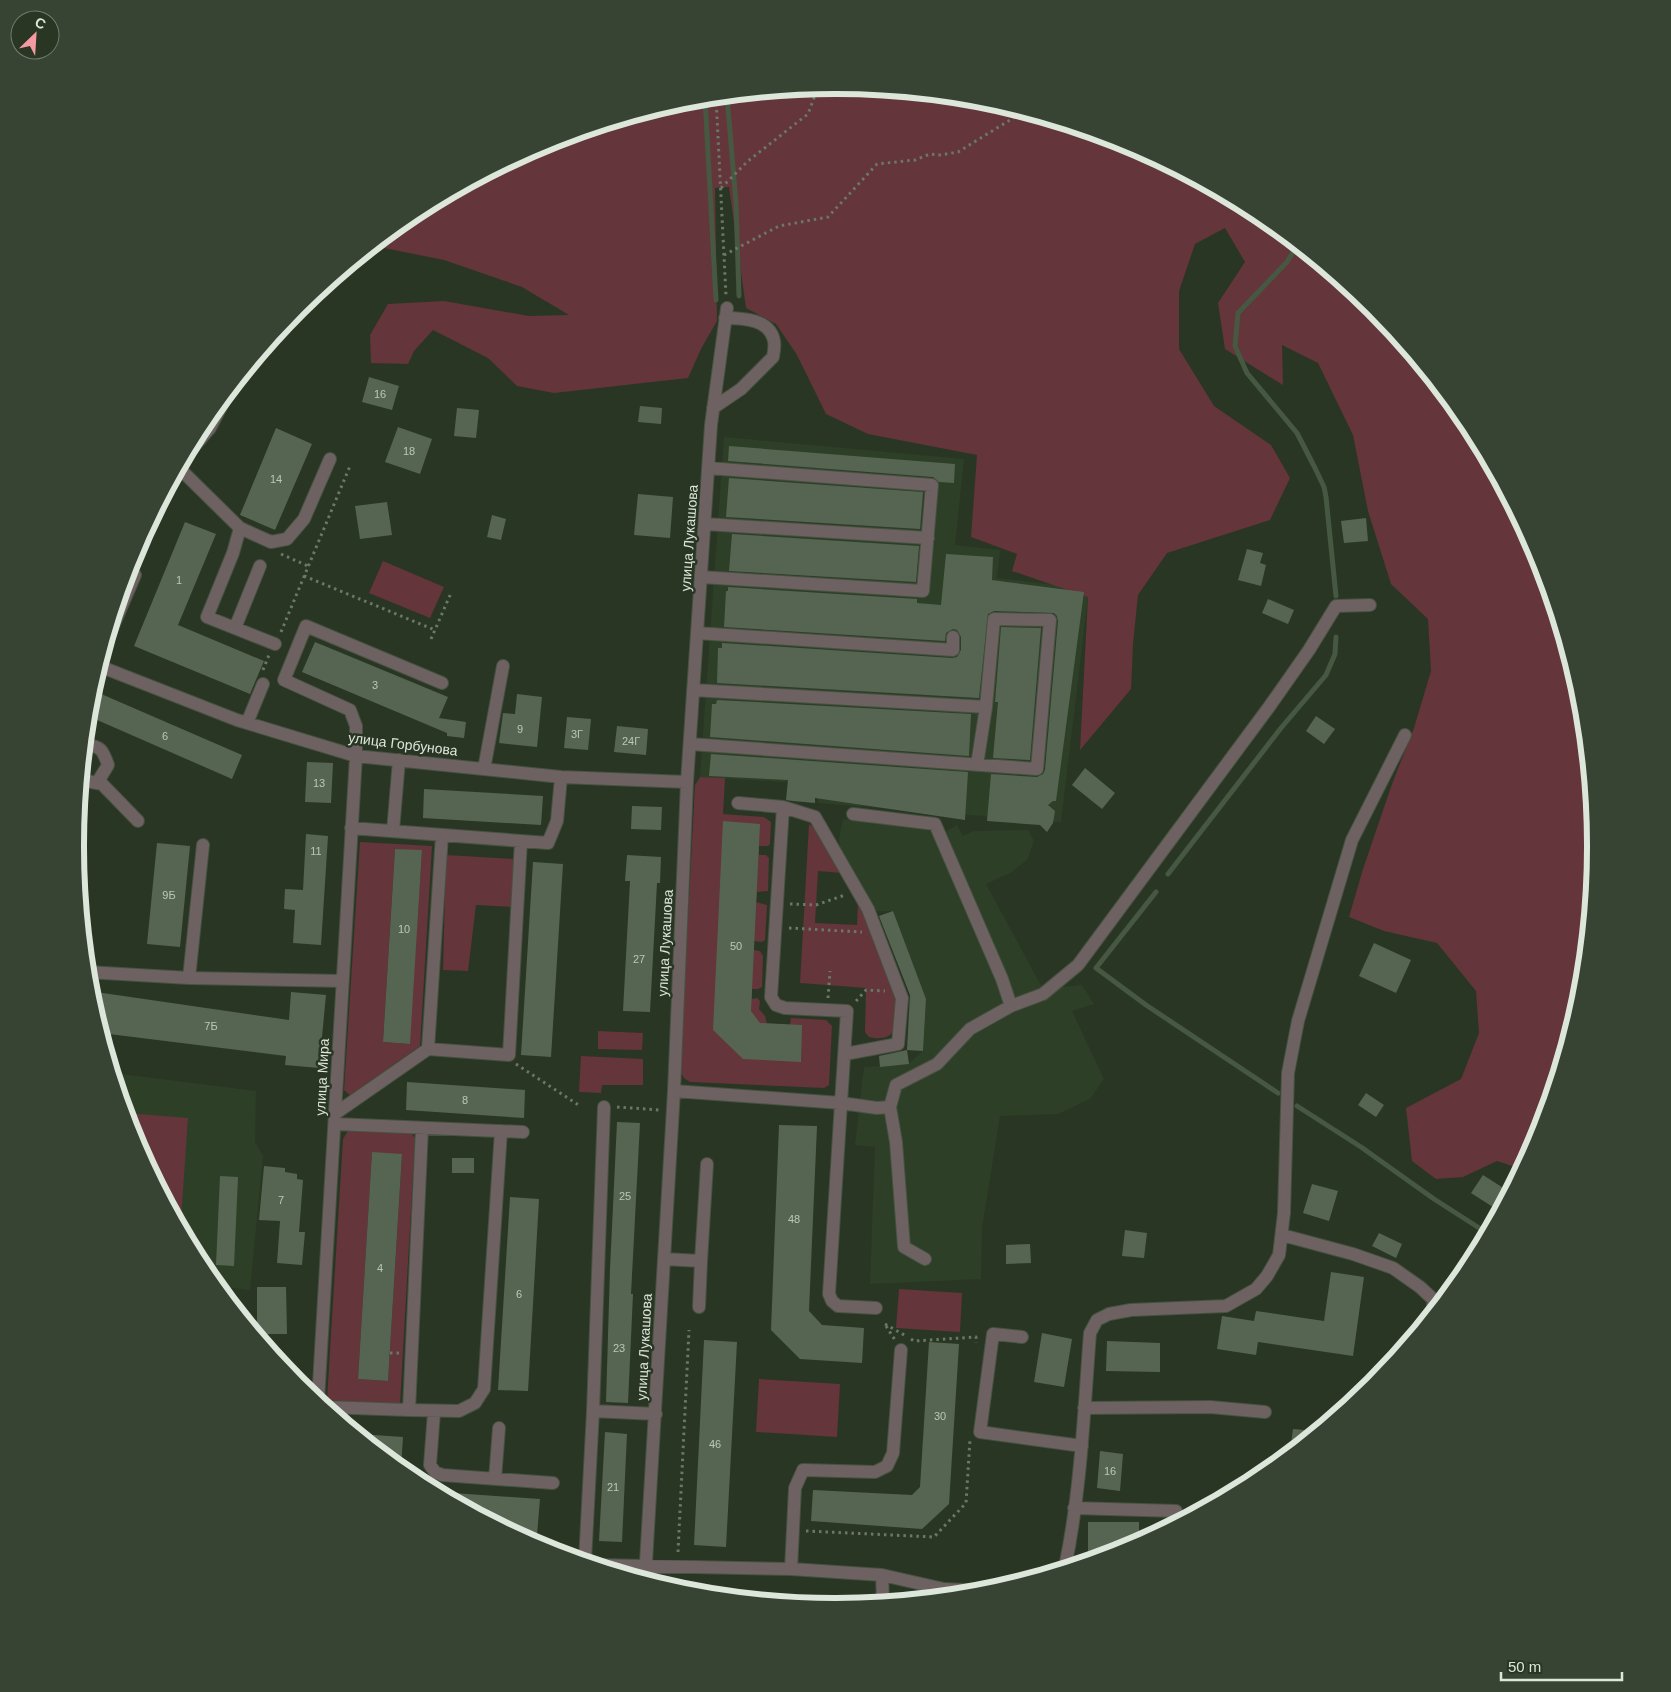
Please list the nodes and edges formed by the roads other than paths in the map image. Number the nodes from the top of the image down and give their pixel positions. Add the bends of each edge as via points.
1 (713, 408) junction
2 (330, 459) dead end
3 (708, 468) junction
4 (183, 472) edge
5 (704, 524) junction
6 (240, 528) junction
7 (928, 538) junction
8 (260, 566) dead end
9 (701, 577) junction
10 (1370, 605) dead end
11 (235, 628) junction
12 (697, 633) junction
13 (953, 637) dead end
14 (275, 644) road end
15 (503, 666) dead end
16 (105, 668) edge
17 (262, 679) road end
18 (442, 683) dead end
19 (694, 690) junction
20 (986, 708) junction
21 (247, 723) junction
22 (1405, 735) dead end
23 (690, 744) junction
24 (90, 745) edge
25 (356, 756) junction
26 (400, 760) junction
27 (977, 765) junction
28 (484, 769) junction
29 (561, 777) junction
30 (87, 781) edge
31 (687, 782) junction
32 (97, 783) junction
33 (738, 802) dead end
34 (783, 807) junction
35 (853, 814) dead end
36 (138, 821) dead end
37 (351, 828) junction
38 (393, 832) junction
39 (442, 835) junction
40 (521, 842) junction
41 (203, 844) dead end
42 (95, 972) edge
43 (189, 978) junction
44 (343, 981) junction
45 (1011, 1006) junction
46 (428, 1049) junction
47 (845, 1054) junction
48 (674, 1091) junction
49 (842, 1103) junction
50 (607, 1108) road end
51 (890, 1108) junction
52 (335, 1118) junction
53 (422, 1128) junction
54 (501, 1131) junction
55 (523, 1132) dead end
56 (707, 1164) dead end
57 (1282, 1235) junction
58 (664, 1259) junction
59 (925, 1259) dead end
60 (701, 1261) junction
61 (1434, 1302) edge
62 (699, 1307) dead end
63 (876, 1308) road end
64 (1022, 1338) dead end
65 (901, 1350) road end
66 (319, 1391) edge
67 (336, 1407) edge
68 (1084, 1408) junction
69 (409, 1410) junction
70 (593, 1411) junction
71 (434, 1412) junction
72 (1264, 1412) dead end
73 (656, 1414) junction
74 (499, 1428) dead end
75 (1082, 1446) junction
76 (495, 1478) junction
77 (553, 1483) dead end
78 (1074, 1508) junction
79 (1176, 1516) edge
80 (585, 1555) edge
81 (1066, 1561) edge
82 (619, 1565) edge
83 (647, 1566) junction
84 (791, 1569) junction
85 (646, 1573) edge
86 (882, 1575) junction
87 (937, 1590) edge
88 (883, 1596) edge

1 - 1 street, улица Лукашова via 726,313 758,322 769,329 774,342 773,357 741,389
1 - 3 street, улица Лукашова
2 - 6 street via 304,519 287,539 272,542
3 - 5 street, улица Лукашова
3 - 7 street via 932,485
4 - 6 street
5 - 7 street
5 - 9 street, улица Лукашова
6 - 11 street via 207,617
7 - 9 street via 922,591
8 - 11 street
9 - 12 street, улица Лукашова
10 - 45 street via 1336,606 1269,707 1078,965 1043,994
11 - 14 street
12 - 13 street via 953,650
12 - 19 street, улица Лукашова
15 - 28 street
16 - 21 street, улица Горбунова
17 - 21 street
18 - 25 street, улица Мира via 306,626 284,680 350,710 356,726
19 - 20 street
19 - 23 street, улица Лукашова
20 - 27 street
20 - 27 street via 994,619 1050,620 1037,769
21 - 25 street, улица Горбунова
22 - 57 street via 1352,840 1298,1021 1288,1073
23 - 27 street
23 - 31 street, улица Лукашова
24 - 32 street via 104,752 108,765
25 - 26 street, улица Горбунова
25 - 37 street, улица Мира
26 - 28 street, улица Горбунова
26 - 38 street
28 - 29 street, улица Горбунова
29 - 31 street, улица Горбунова
29 - 40 street via 557,821 548,844
30 - 32 street
31 - 48 street, улица Лукашова
32 - 36 street via 102,784
33 - 34 street
34 - 47 street via 771,997 776,1005 785,1008 848,1011
34 - 47 street via 815,817 868,908 902,998 898,1044
35 - 45 street via 935,824
37 - 38 street
37 - 44 street, улица Мира
38 - 39 street
39 - 40 street
39 - 46 street
40 - 46 street via 509,1055
41 - 43 street
42 - 43 street
43 - 44 street
44 - 52 street, улица Мира
45 - 51 street via 970,1029 937,1064 896,1085
46 - 52 street
47 - 49 street
48 - 49 street
48 - 58 street, улица Лукашова
49 - 51 street
49 - 63 street via 829,1294 838,1306
50 - 70 street
51 - 59 street via 896,1142 904,1247
52 - 53 street
52 - 66 street, улица Мира
53 - 54 street
53 - 69 street
54 - 55 street
54 - 71 street via 484,1388 475,1404 459,1411
56 - 60 street
57 - 61 street via 1393,1268 1420,1287
57 - 68 street via 1279,1255 1267,1276 1256,1289 1226,1306 1131,1310 1097,1320 1090,1333
58 - 60 street
58 - 73 street, улица Лукашова
60 - 62 street
64 - 75 street via 993,1334 980,1432
65 - 84 street via 893,1454 887,1466 875,1472 803,1470 794,1488
67 - 69 street
68 - 72 street via 1210,1407
68 - 75 street
69 - 71 street
70 - 73 street
70 - 80 street
71 - 76 street via 430,1465 435,1472
73 - 83 street, улица Лукашова
74 - 76 street
75 - 78 street
76 - 77 street
78 - 79 street via 1176,1511
78 - 81 street
82 - 83 street
83 - 84 street
83 - 85 street, улица Лукашова
84 - 86 street
86 - 87 street
86 - 88 street

